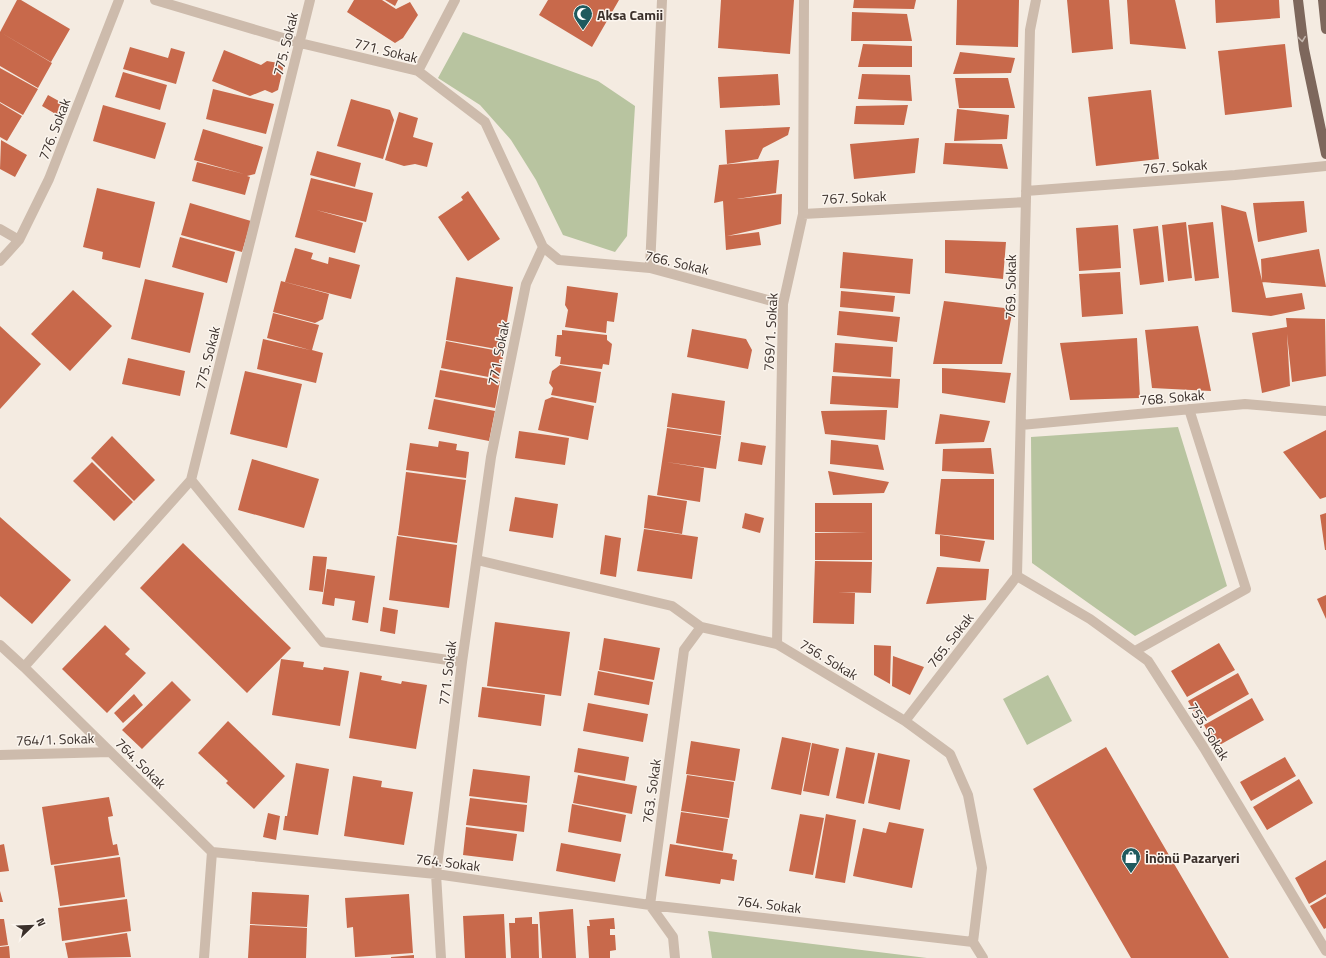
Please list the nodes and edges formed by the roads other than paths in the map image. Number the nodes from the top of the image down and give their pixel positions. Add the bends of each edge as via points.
1 (119, 0) edge
2 (155, 0) edge
3 (310, 0) edge
4 (456, 0) edge
5 (662, 0) edge
6 (804, 0) edge
7 (1036, 0) edge
8 (1298, 0) edge
9 (1323, 0) edge
10 (1326, 29) edge
11 (300, 43) junction
12 (418, 71) junction
13 (1326, 154) edge
14 (1326, 166) edge
15 (1026, 191) junction
16 (1026, 202) junction
17 (803, 214) junction
18 (0, 229) edge
19 (19, 240) junction
20 (543, 247) junction
21 (0, 261) edge
22 (650, 268) junction
23 (783, 304) junction
24 (1189, 409) junction
25 (1326, 411) edge
26 (1021, 424) junction
27 (191, 480) junction
28 (477, 560) junction
29 (1017, 576) junction
30 (701, 627) junction
31 (777, 644) junction
32 (0, 645) edge
33 (1134, 651) junction
34 (462, 662) junction
35 (24, 666) junction
36 (905, 721) junction
37 (110, 752) junction
38 (0, 755) edge
39 (212, 852) junction
40 (436, 874) junction
41 (650, 904) junction
42 (973, 942) junction
43 (1326, 950) edge
44 (204, 958) edge
45 (441, 958) edge
46 (675, 958) edge
47 (983, 958) edge

1 - 19 street, 776. Sokak via 49,179
2 - 11 street, 771. Sokak
3 - 11 street, 775. Sokak
4 - 12 street
5 - 22 street
6 - 17 street, 769/1. Sokak
7 - 15 street, 769. Sokak via 1030,30
8 -> 13 main road via 1304,49
9 - 10 main road
11 - 12 street, 771. Sokak
11 - 27 street, 775. Sokak
12 - 20 street, 771. Sokak via 485,122
14 - 15 street, 767. Sokak
15 - 16 street, 769. Sokak
16 - 17 street, 767. Sokak
16 - 26 street, 769. Sokak
17 - 23 street, 769/1. Sokak
18 - 19 street
19 - 21 street, 776. Sokak
20 - 22 street, 766. Sokak via 559,260
20 - 28 street, 771. Sokak via 526,284 491,456
22 - 23 street, 766. Sokak
23 - 31 street, 769/1. Sokak
24 - 25 street, 768. Sokak via 1245,404
24 - 26 street, 768. Sokak
24 - 33 street via 1246,589
26 - 29 street, 769. Sokak
27 - 34 street via 323,642
27 - 35 street, 775. Sokak
28 - 30 street, 756. Sokak via 672,606
28 - 34 street, 771. Sokak
29 - 33 street, 755. Sokak via 1090,619
29 - 36 street, 765. Sokak
30 - 31 street, 756. Sokak
30 - 41 street, 763. Sokak via 684,650
31 - 36 street, 756. Sokak
32 - 35 street, 764. Sokak
33 - 43 street, 755. Sokak via 1148,661 1200,741
34 - 40 street, 771. Sokak
35 - 37 street, 764. Sokak
36 - 42 street, 756. Sokak via 950,754 968,795 982,868
37 - 38 street, 764/1. Sokak
37 - 39 street, 764. Sokak
39 - 40 street, 764. Sokak
39 - 44 street
40 - 41 street, 764. Sokak
40 - 45 street, 771. Sokak
41 - 42 street, 764. Sokak
41 - 46 street via 672,937
42 - 47 street

